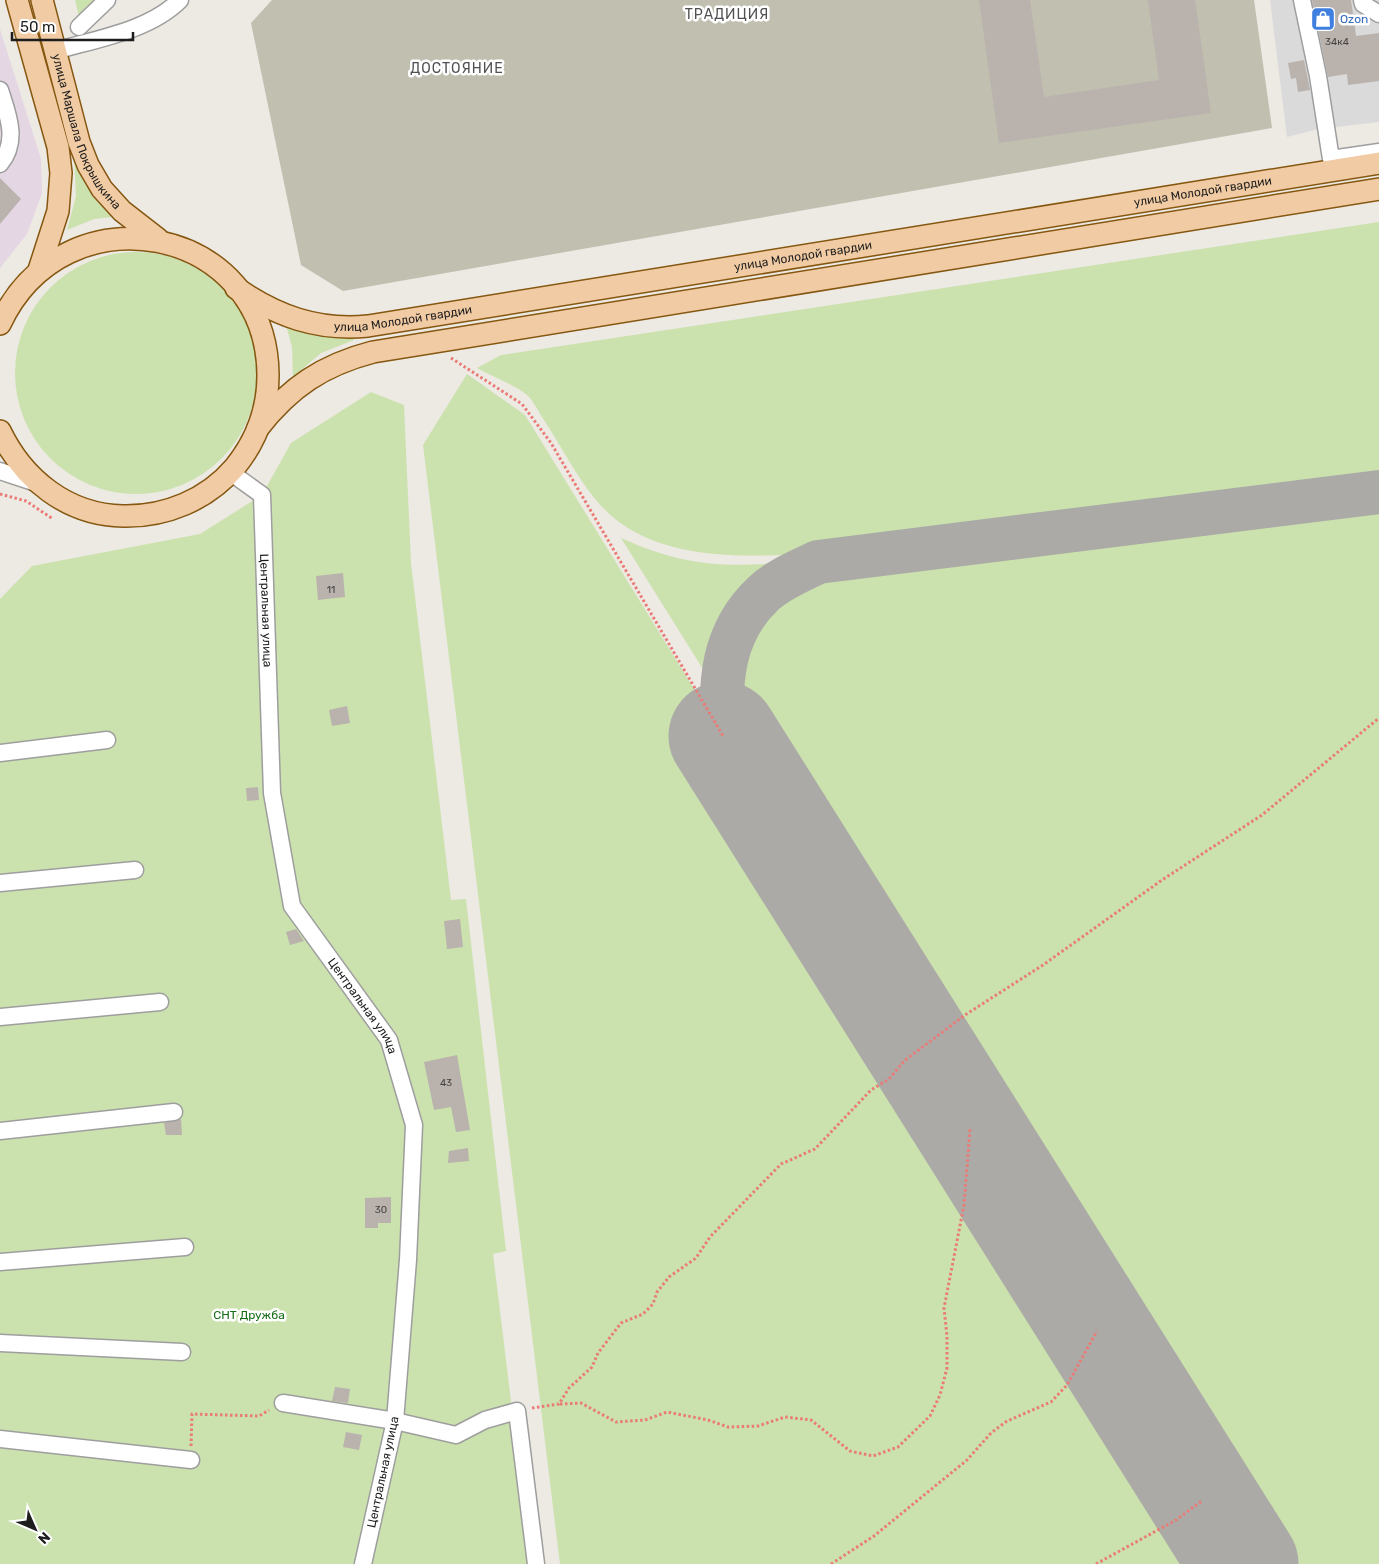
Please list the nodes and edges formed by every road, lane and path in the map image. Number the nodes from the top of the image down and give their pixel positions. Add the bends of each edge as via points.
1 (17, 0) edge
2 (42, 0) edge
3 (106, 0) edge
4 (180, 0) edge
5 (1302, 0) edge
6 (1362, 0) edge
7 (1379, 14) edge
8 (79, 27) dead end
9 (55, 51) junction
10 (0, 90) edge
11 (1379, 152) edge
12 (0, 164) edge
13 (1379, 164) edge
14 (1333, 165) junction
15 (1379, 188) edge
16 (163, 242) junction
17 (39, 270) junction
18 (236, 288) junction
19 (0, 324) edge
20 (444, 354) dead end
21 (258, 428) junction
22 (0, 431) edge
23 (0, 471) edge
24 (230, 472) junction
25 (40, 485) junction
26 (0, 494) edge
27 (53, 519) dead end
28 (1379, 718) edge
29 (723, 736) dead end
30 (107, 740) dead end
31 (0, 753) edge
32 (134, 870) dead end
33 (0, 883) edge
34 (160, 1002) dead end
35 (0, 1017) edge
36 (174, 1112) dead end
37 (970, 1129) dead end
38 (0, 1131) edge
39 (185, 1247) dead end
40 (0, 1262) edge
41 (1097, 1331) dead end
42 (0, 1343) edge
43 (182, 1352) dead end
44 (283, 1403) joint
45 (559, 1404) junction
46 (517, 1411) junction
47 (395, 1421) junction
48 (0, 1439) edge
49 (191, 1460) joint
50 (1203, 1500) dead end
51 (362, 1564) edge
52 (536, 1564) edge
53 (831, 1564) edge
54 (1096, 1564) edge

1 - 17 main road, улица Маршала Покрышкина via 58,147 61,173 58,211
2 - 9 main road, улица Маршала Покрышкина
3 - 8 street
4 - 9 street via 140,25
5 - 14 street
6 - 7 street
9 - 16 main road, улица Маршала Покрышкина via 79,142 94,178 122,211
10 - 12 street via 12,127 9,153
11 - 14 street
13 - 14 main road, улица Молодой гвардии
14 - 18 main road, улица Молодой гвардии via 368,326 335,328 301,321 258,303
15 - 21 main road, улица Молодой гвардии via 373,352 333,364 318,373 284,400
16 - 17 main road via 128,238 94,242 61,255
16 - 18 main road via 195,254
17 - 19 main road via 15,296
18 - 21 main road via 255,317 265,350 268,385
20 - 29 path via 522,404 551,443
21 - 24 main road via 251,444
22 - 25 main road via 16,460
23 - 25 street
24 - 25 main road via 218,484 188,503 138,516 86,510 69,504
24 - 47 street, Центральная улица via 262,495 272,793 292,906 389,1040 414,1125 408,1260
26 - 27 path via 26,501
28 - 45 path via 1262,815 965,1015 904,1061 889,1079 871,1090 816,1149 781,1164 710,1237 696,1258 669,1277 643,1314 621,1323 592,1367 569,1388
30 - 31 street
32 - 33 street
34 - 35 street
36 - 38 street
37 - 45 path via 964,1205 944,1308 947,1368 930,1416 898,1447 873,1456 850,1451 811,1420 786,1417 758,1426 728,1427 667,1412 645,1420 616,1422 581,1403
39 - 40 street
41 - 53 path via 1067,1385 1051,1402 1007,1421 953,1472 874,1536
42 - 43 street
44 - 47 street
44 - 49 path via 259,1416 192,1414
45 - 46 path
46 - 47 street via 484,1420 456,1435
46 - 52 street
47 - 51 street, Центральная улица
48 - 49 street
50 - 54 path via 1176,1520

